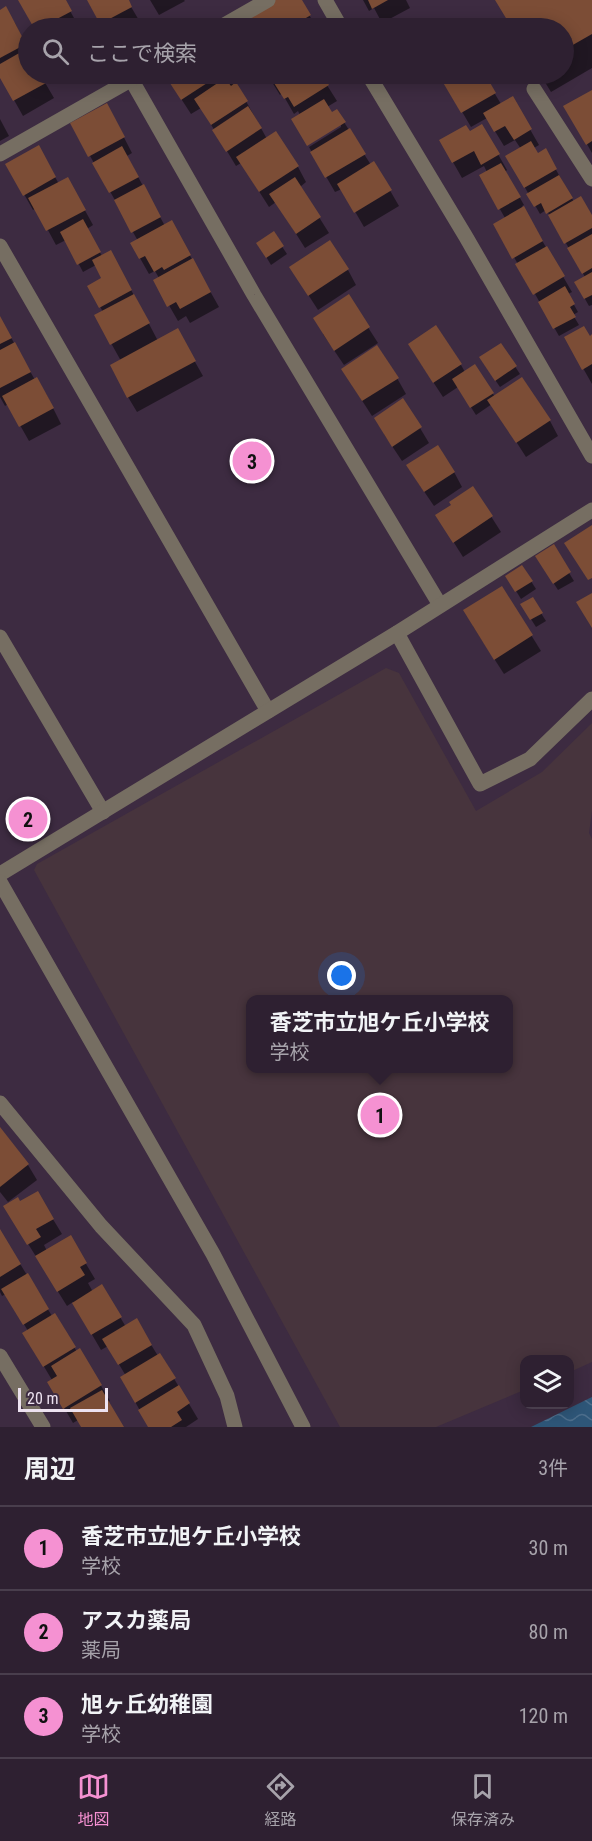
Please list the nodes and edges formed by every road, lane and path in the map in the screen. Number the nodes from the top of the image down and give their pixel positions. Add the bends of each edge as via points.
1 (268, 0) edge
2 (324, 0) edge
3 (236, 18) edge
4 (335, 18) edge
5 (122, 84) edge
6 (140, 84) edge
7 (374, 84) edge
8 (534, 89) dead end
9 (0, 154) edge
10 (592, 178) edge
11 (0, 246) edge
12 (592, 456) edge
13 (592, 510) edge
14 (440, 605) junction
15 (397, 633) junction
16 (0, 637) edge
17 (592, 699) edge
18 (268, 711) junction
19 (103, 812) junction
20 (0, 874) edge
21 (0, 882) edge
22 (0, 1103) edge
23 (0, 1356) edge
24 (43, 1427) edge
25 (235, 1427) edge
26 (303, 1427) edge

1 - 3 street
2 - 4 street
5 - 9 street
6 - 14 street via 254,295
7 - 12 street
8 - 10 street
11 - 18 street
13 - 14 street
14 - 15 street
15 - 17 street via 480,784 530,759
15 - 18 street
16 - 19 street
18 - 19 street
19 - 20 street
21 - 26 street via 213,1254
22 - 25 street via 101,1226 194,1325 226,1396
23 - 24 street

